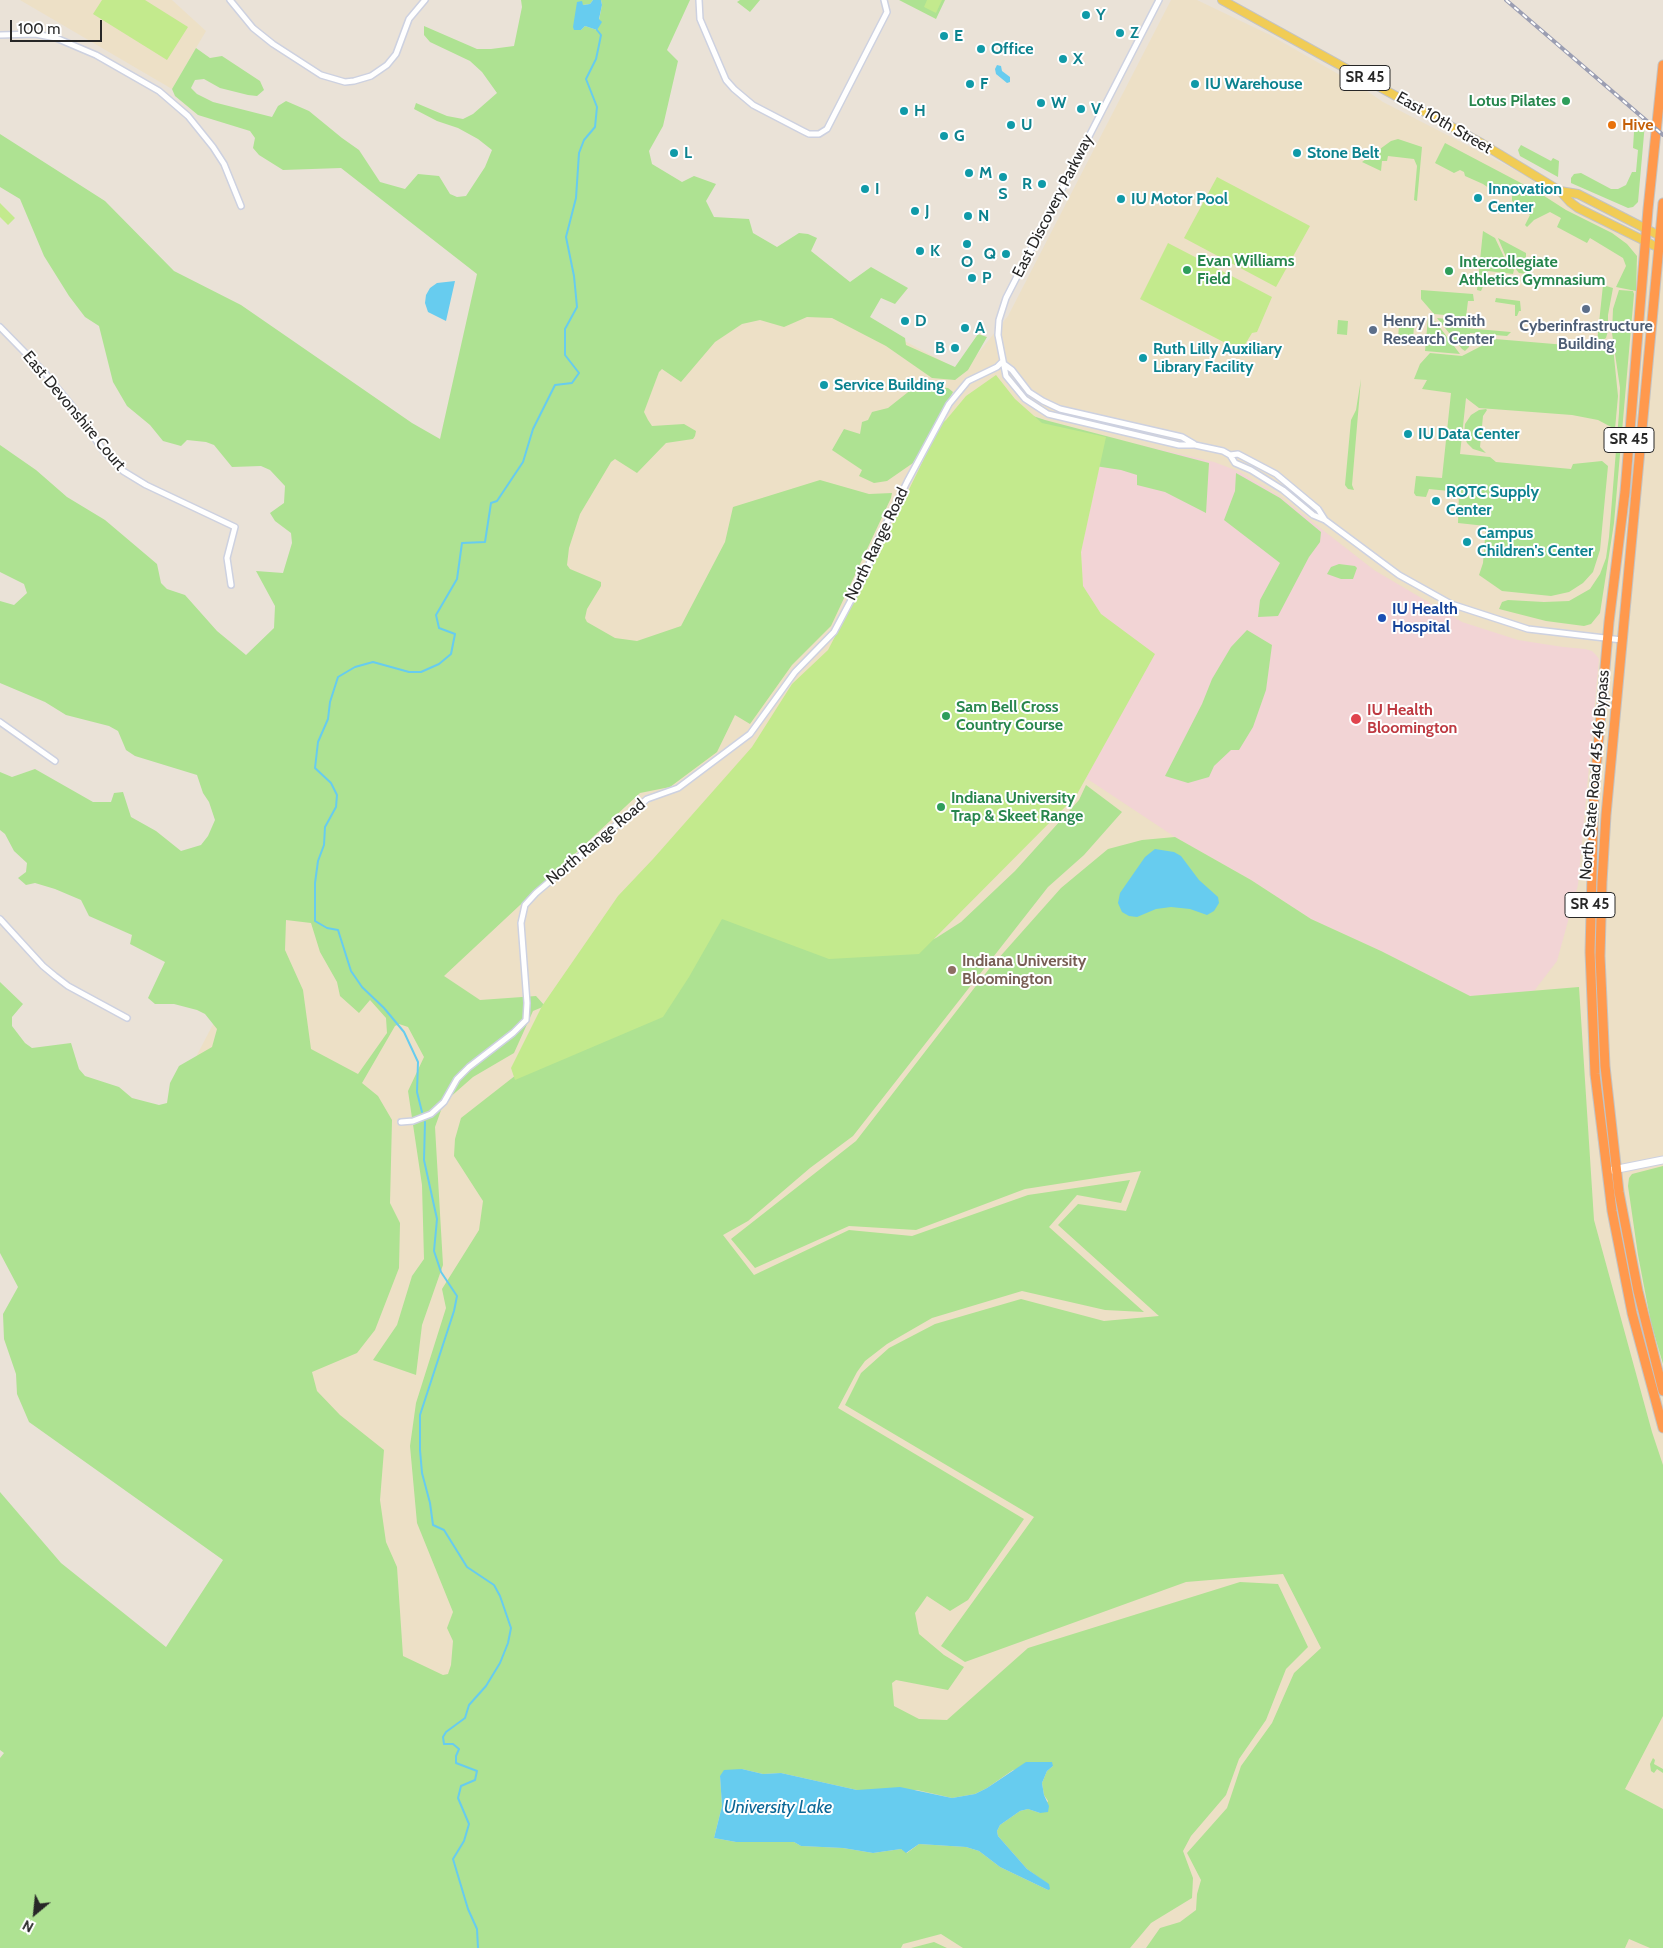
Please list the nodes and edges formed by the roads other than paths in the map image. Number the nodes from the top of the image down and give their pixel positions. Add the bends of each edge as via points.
1 (230, 0) edge
2 (426, 0) edge
3 (699, 0) edge
4 (884, 0) edge
5 (1160, 0) edge
6 (1222, 0) edge
7 (0, 35) edge
8 (1663, 65) edge
9 (1560, 191) junction
10 (1663, 203) edge
11 (241, 206) dead end
12 (1647, 229) junction
13 (1661, 237) edge
14 (1646, 241) junction
15 (1661, 249) edge
16 (1663, 272) edge
17 (1655, 289) junction
18 (0, 327) edge
19 (1003, 362) junction
20 (1195, 445) junction
21 (1230, 455) junction
22 (1325, 520) junction
23 (230, 585) dead end
24 (1608, 639) junction
25 (1622, 640) junction
26 (0, 722) edge
27 (55, 761) dead end
28 (0, 919) edge
29 (127, 1018) dead end
30 (401, 1122) dead end
31 (1663, 1160) edge
32 (1616, 1169) junction
33 (1606, 1171) junction
34 (1663, 1391) edge
35 (1663, 1428) edge

1 - 2 street via 253,28 272,44 321,75 349,82 371,76 387,65 396,54 409,20
3 - 4 street via 700,19 726,80 753,105 809,134 819,134 826,129 887,12
5 - 19 street, East Discovery Parkway via 1006,298 998,335
6 - 9 main road, East 10th Street / SR 45 via 1446,122
7 - 11 street via 34,34 56,38 96,55 159,91 188,116 213,147
8 - 12 highway
9 - 12 main road, East 10th Street / SR 45 via 1578,194
9 - 14 main road, East 10th Street / SR 45 via 1573,205
10 - 13 highway
12 - 13 main road, East 10th Street / SR 45
12 - 14 highway
13 - 15 highway, SR 45
14 - 15 main road, East 10th Street
14 - 24 highway, SR 45 via 1625,492
15 - 17 highway, North State Road 45 46 Bypass / SR 45
16 - 17 highway
17 - 25 highway, North State Road 45 46 Bypass / SR 45
18 - 23 street, East Devonshire Court via 45,373 123,471 235,527 227,558
19 - 20 street, East Discovery Parkway via 1029,392 1043,402 1060,409 1182,437
19 - 20 street, East Discovery Parkway via 1006,376 1015,388 1048,414 1179,445
19 - 30 street, North Range Road via 968,381 954,398 907,482 866,572 834,632 794,672 750,734 678,788 647,799 525,905 521,923 526,1020 469,1067 444,1102 431,1114
20 - 21 street, East Discovery Parkway
21 - 22 street, East Discovery Parkway via 1235,463 1267,480 1313,515
21 - 22 street, East Discovery Parkway via 1238,454 1276,474 1318,509
22 - 24 street, East Discovery Parkway via 1399,575 1451,604 1528,629
24 - 25 street, East Discovery Parkway
24 - 33 highway, SR 45 via 1593,800 1590,944 1594,1060
25 - 32 highway, North State Road 45 46 Bypass / SR 45 via 1605,824 1601,919 1603,1043
26 - 27 street
28 - 29 street via 55,976
31 - 32 main road
32 - 33 main road
32 - 34 highway, North State Road 45 46 Bypass / SR 45 via 1638,1291
33 - 35 highway, SR 45 via 1628,1296

